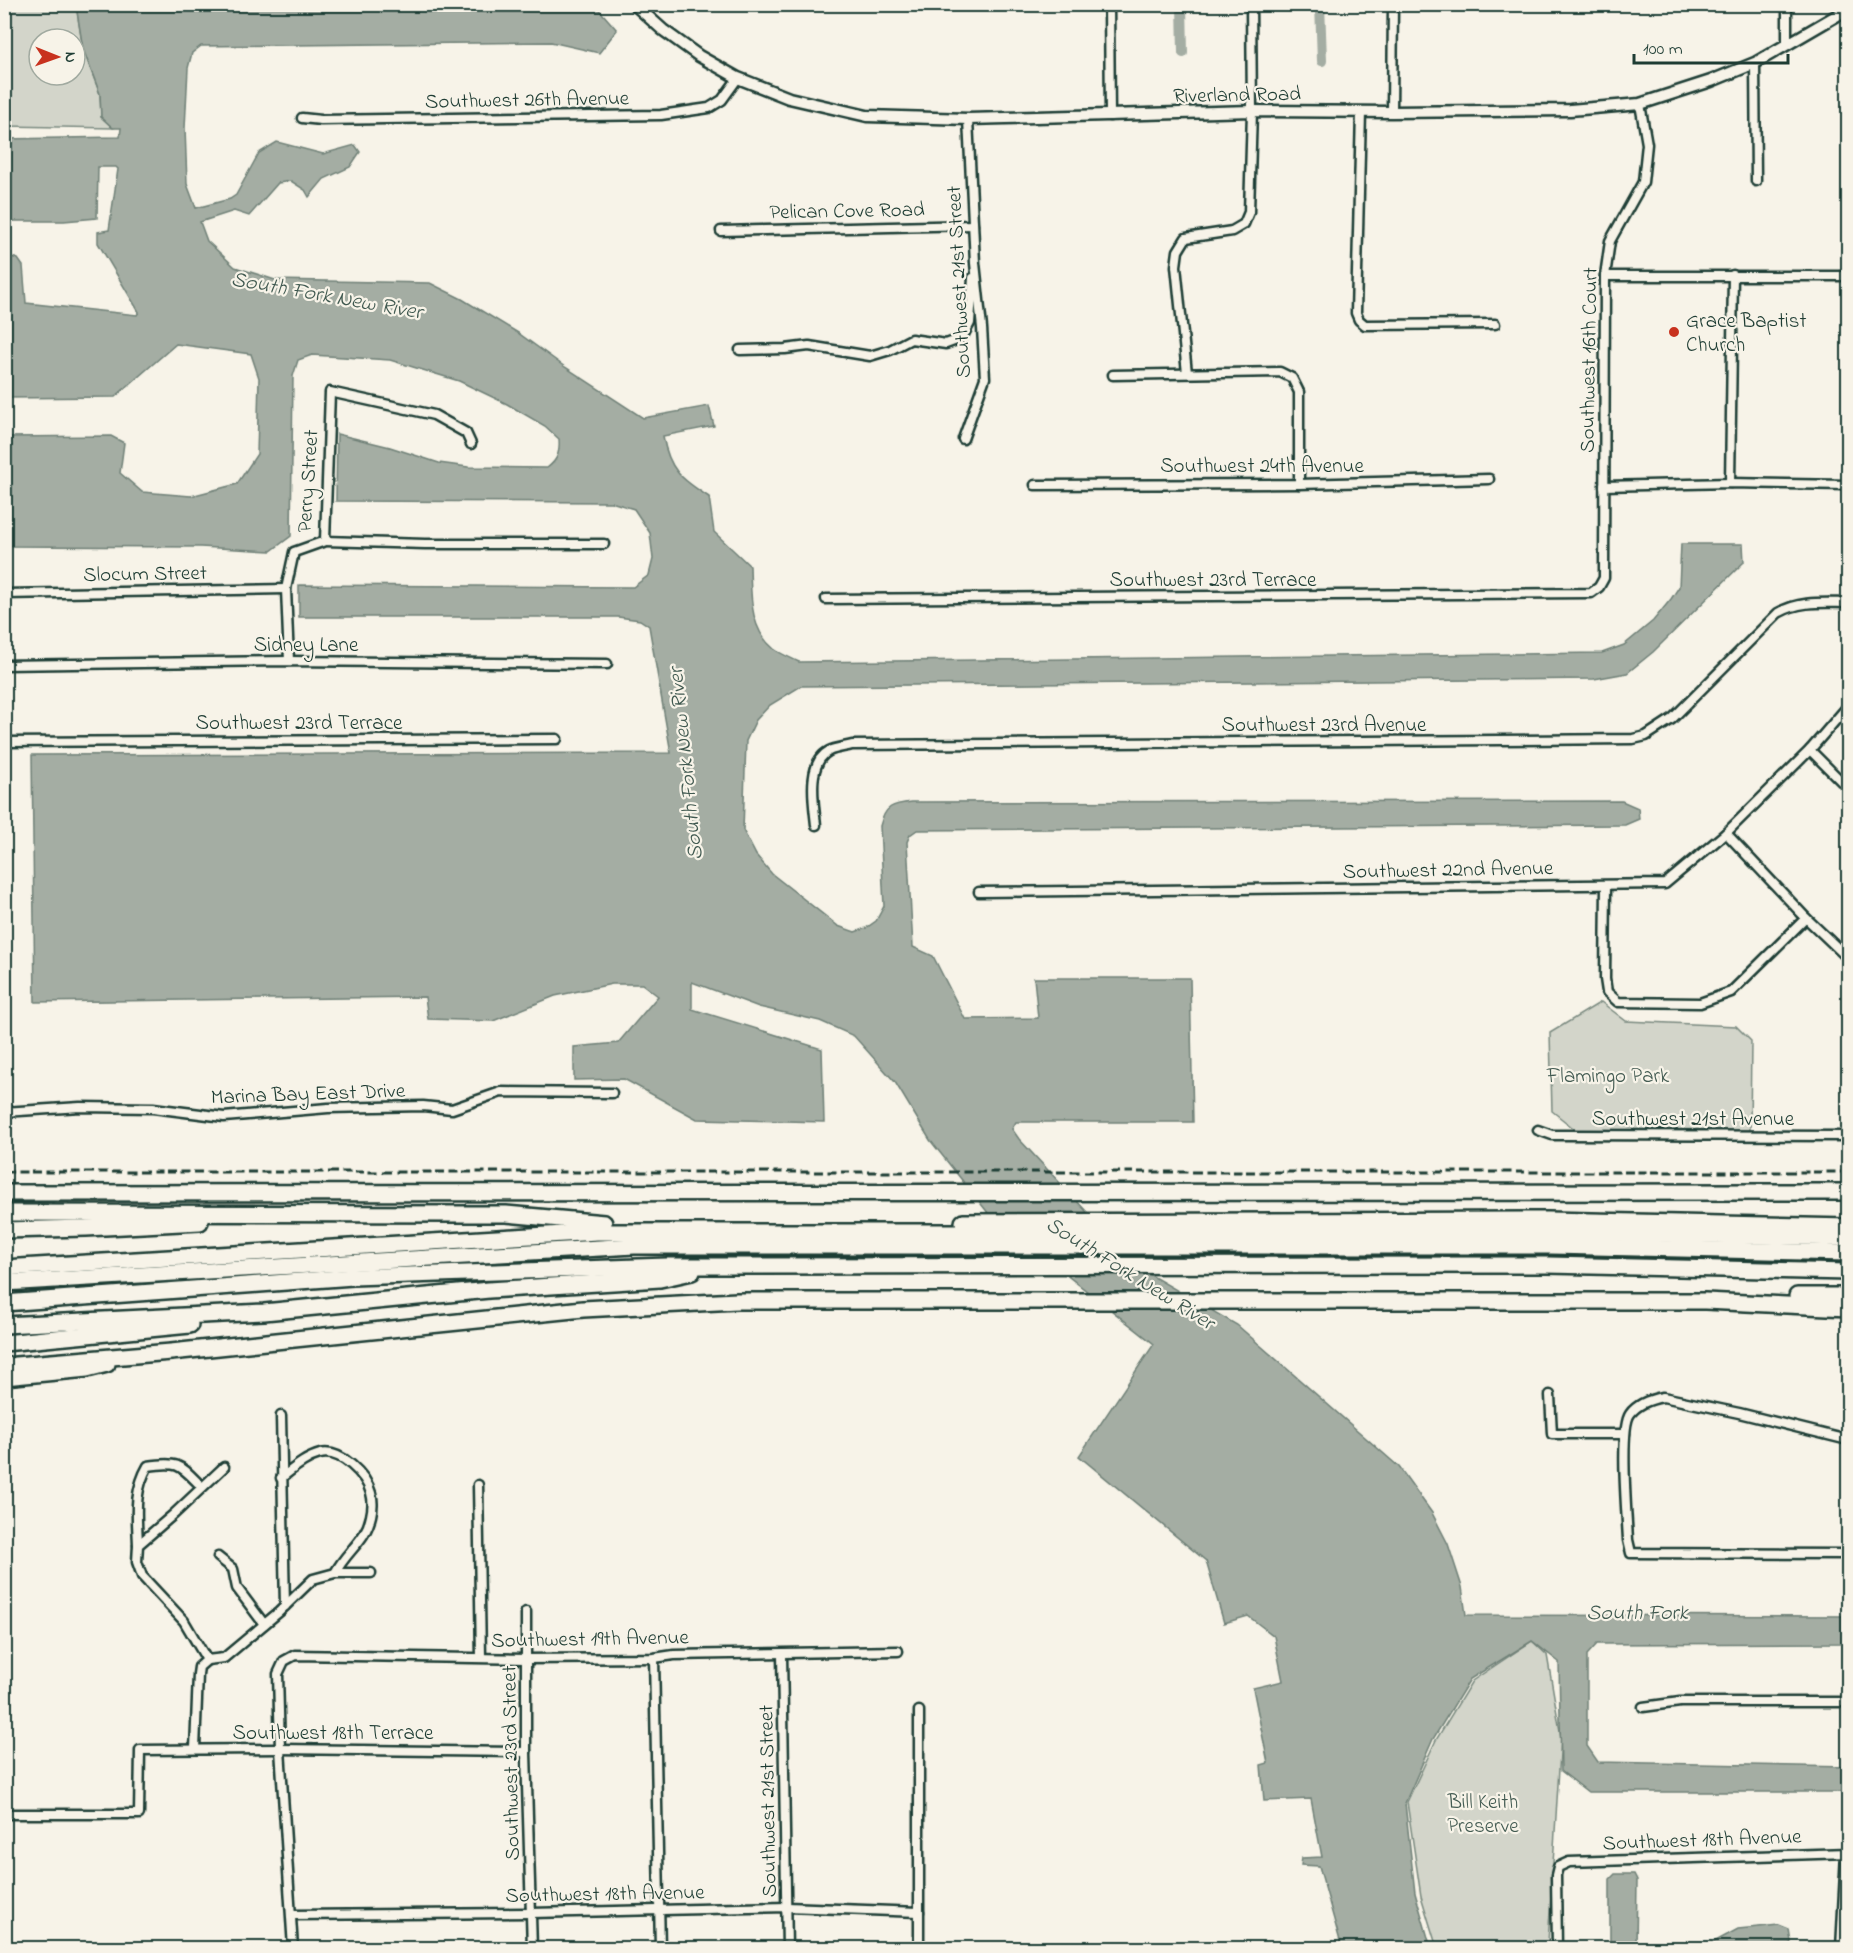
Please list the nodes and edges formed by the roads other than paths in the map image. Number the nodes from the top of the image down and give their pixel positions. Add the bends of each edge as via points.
1 (634, 4) edge
2 (1109, 4) edge
3 (1251, 4) edge
4 (1394, 4) edge
5 (1787, 4) edge
6 (1848, 9) edge
7 (1787, 44) junction
8 (1755, 63) junction
9 (738, 78) junction
10 (1640, 104) junction
11 (1252, 111) junction
12 (1361, 112) junction
13 (1392, 112) junction
14 (1110, 116) junction
15 (302, 118) dead end
16 (968, 119) junction
17 (1756, 181) dead end
18 (973, 225) junction
19 (721, 231) dead end
20 (975, 263) junction
21 (1733, 275) junction
22 (1605, 276) junction
23 (1848, 276) edge
24 (1495, 324) dead end
25 (740, 350) dead end
26 (1187, 373) junction
27 (1113, 375) dead end
28 (963, 439) dead end
29 (471, 444) dead end
30 (1489, 479) dead end
31 (1730, 483) junction
32 (1299, 484) junction
33 (1035, 485) dead end
34 (1848, 485) edge
35 (1604, 486) junction
36 (325, 541) junction
37 (604, 544) dead end
38 (1599, 587) joint
39 (286, 589) junction
40 (4, 594) edge
41 (826, 599) dead end
42 (1848, 603) edge
43 (289, 661) junction
44 (4, 664) edge
45 (608, 664) dead end
46 (1848, 706) edge
47 (557, 739) dead end
48 (4, 742) edge
49 (1810, 750) junction
50 (1848, 788) edge
51 (816, 825) dead end
52 (1726, 833) junction
53 (1606, 886) junction
54 (980, 892) dead end
55 (1806, 918) junction
56 (1848, 958) edge
57 (612, 1093) dead end
58 (4, 1112) edge
59 (1538, 1130) dead end
60 (1848, 1136) edge
61 (1848, 1192) edge
62 (4, 1193) edge
63 (4, 1213) edge
64 (314, 1213) junction
65 (1848, 1218) edge
66 (604, 1223) junction
67 (1783, 1225) junction
68 (1548, 1226) junction
69 (1848, 1227) edge
70 (4, 1230) edge
71 (633, 1234) junction
72 (1848, 1238) edge
73 (1848, 1253) edge
74 (4, 1259) edge
75 (4, 1268) edge
76 (1848, 1272) edge
77 (632, 1274) junction
78 (4, 1283) edge
79 (1848, 1296) edge
80 (1705, 1301) junction
81 (4, 1303) edge
82 (1848, 1308) edge
83 (264, 1312) junction
84 (4, 1326) edge
85 (4, 1343) edge
86 (139, 1356) junction
87 (4, 1366) edge
88 (4, 1377) edge
89 (1550, 1395) dead end
90 (281, 1416) dead end
91 (1625, 1434) junction
92 (1848, 1440) edge
93 (224, 1467) dead end
94 (281, 1478) junction
95 (478, 1485) dead end
96 (202, 1487) junction
97 (138, 1545) junction
98 (1848, 1554) edge
99 (218, 1557) dead end
100 (335, 1573) junction
101 (371, 1573) dead end
102 (285, 1606) junction
103 (526, 1612) dead end
104 (264, 1624) junction
105 (898, 1651) dead end
106 (782, 1654) junction
107 (481, 1657) junction
108 (654, 1658) junction
109 (525, 1659) junction
110 (207, 1660) junction
111 (1848, 1702) edge
112 (1642, 1707) dead end
113 (919, 1711) dead end
114 (195, 1749) junction
115 (280, 1749) junction
116 (526, 1752) junction
117 (4, 1814) edge
118 (1847, 1853) edge
119 (787, 1907) junction
120 (660, 1910) junction
121 (919, 1912) junction
122 (531, 1913) junction
123 (291, 1915) junction
124 (293, 1948) edge
125 (532, 1948) edge
126 (660, 1948) edge
127 (788, 1948) edge
128 (919, 1948) edge
129 (1557, 1948) edge
130 (1841, 1948) edge

1 - 9 street, Riverland Road via 699,56
2 - 14 street
3 - 11 street
4 - 13 street
5 - 7 street
6 - 7 street, Riverland Road
7 - 8 street, Riverland Road
8 - 10 street, Riverland Road
8 - 17 street
9 - 15 street, Southwest 26th Avenue via 722,100 709,108 661,115
9 - 16 street, Riverland Road via 789,98 867,116
10 - 13 street, Riverland Road via 1570,110
10 - 22 street, Southwest 16th Court via 1647,144 1643,182 1610,241
11 - 12 street, Riverland Road
11 - 14 street, Riverland Road
11 - 26 street via 1249,212 1244,224 1232,231 1186,238 1178,251 1176,266
12 - 13 street, Riverland Road
12 - 24 street via 1356,313 1359,320 1365,325
14 - 16 street, Riverland Road
16 - 18 street, Southwest 21st Street
18 - 19 street, Pelican Cove Road
18 - 20 street, Southwest 21st Street
20 - 25 street via 970,323 962,338 946,344 911,339 870,356 809,346
20 - 28 street, Southwest 21st Street via 985,378
21 - 22 street
21 - 23 street
21 - 31 street
22 - 35 street, Southwest 16th Court
26 - 27 street
26 - 32 street via 1280,372 1292,378 1299,392
29 - 36 street, Perry Street via 466,433 434,415 330,392
30 - 32 street, Southwest 24th Avenue
31 - 34 street
31 - 35 street
32 - 33 street, Southwest 24th Avenue
35 - 38 street, Southwest 16th Court via 1604,578
36 - 37 street
36 - 39 street, Perry Street via 294,552
38 - 41 street, Southwest 23rd Terrace via 1591,593
39 - 40 street, Slocum Street
39 - 43 street, Perry Street
42 - 51 street, Southwest 23rd Avenue via 1810,602 1778,613 1672,719 1633,740 852,745 828,751 817,763 812,784
43 - 44 street, Sidney Lane
43 - 45 street, Sidney Lane
46 - 49 street, Southwest 22nd Avenue
47 - 48 street, Southwest 23rd Terrace
49 - 50 street
49 - 52 street, Southwest 22nd Avenue
52 - 53 street, Southwest 22nd Avenue via 1665,884
52 - 55 street
53 - 54 street, Southwest 22nd Avenue
53 - 55 street via 1605,979 1607,992 1618,1002 1700,1003 1731,992
55 - 56 street
57 - 58 street, Marina Bay East Drive via 501,1092 452,1109 328,1108 224,1117 153,1108
59 - 60 street, Southwest 21st Avenue via 1552,1135
61 - 62 highway
63 - 64 highway
64 - 66 highway via 506,1214
64 - 70 highway via 141,1226
65 - 67 highway
66 - 71 highway
66 - 74 highway
67 - 68 highway
67 - 69 highway
68 - 71 highway
68 - 72 highway
71 - 73 highway via 1075,1245 1552,1246
71 - 75 highway via 597,1232
71 - 78 highway
76 - 77 highway via 1548,1265 723,1266 660,1279
77 - 81 highway via 299,1280
77 - 83 highway
79 - 80 highway via 1767,1295
80 - 82 highway
80 - 86 highway via 696,1302 583,1309
83 - 84 highway
83 - 85 highway via 165,1328
86 - 87 highway
86 - 88 highway via 87,1370
89 - 91 street via 1552,1434
90 - 94 street
91 - 92 street via 1629,1414 1640,1405 1664,1397
91 - 98 street via 1631,1553
93 - 96 street
94 - 100 street via 322,1453 338,1455 366,1481 373,1506 366,1534
94 - 102 street
95 - 107 street
96 - 97 street
96 - 97 street via 180,1466 148,1466 136,1494
97 - 110 street via 137,1562 142,1576 184,1621
99 - 104 street via 233,1569 237,1588
100 - 101 street
100 - 102 street via 313,1579
102 - 104 street
103 - 109 street, Southwest 23rd Street
104 - 110 street via 224,1658
105 - 106 street, Southwest 19th Avenue
106 - 108 street, Southwest 19th Avenue
106 - 119 street, Southwest 21st Street
107 - 109 street, Southwest 19th Avenue
107 - 115 street, Southwest 19th Avenue via 295,1655 284,1661 278,1674
108 - 109 street, Southwest 19th Avenue
108 - 120 street
109 - 116 street, Southwest 23rd Street
110 - 114 street via 199,1666
111 - 112 street via 1680,1702
113 - 121 street
114 - 115 street, Southwest 18th Terrace
114 - 117 street, Southwest 18th Terrace via 140,1750 138,1814
115 - 116 street, Southwest 18th Terrace
115 - 123 street
116 - 122 street, Southwest 23rd Street
118 - 129 street, Southwest 18th Avenue via 1569,1862 1558,1867 1556,1875
118 - 130 street
119 - 120 street, Southwest 18th Avenue
119 - 121 street, Southwest 18th Avenue
119 - 127 street, Southwest 21st Street
120 - 122 street, Southwest 18th Avenue
120 - 126 street
121 - 128 street
122 - 123 street, Southwest 18th Avenue
122 - 125 street, Southwest 23rd Street
123 - 124 street

